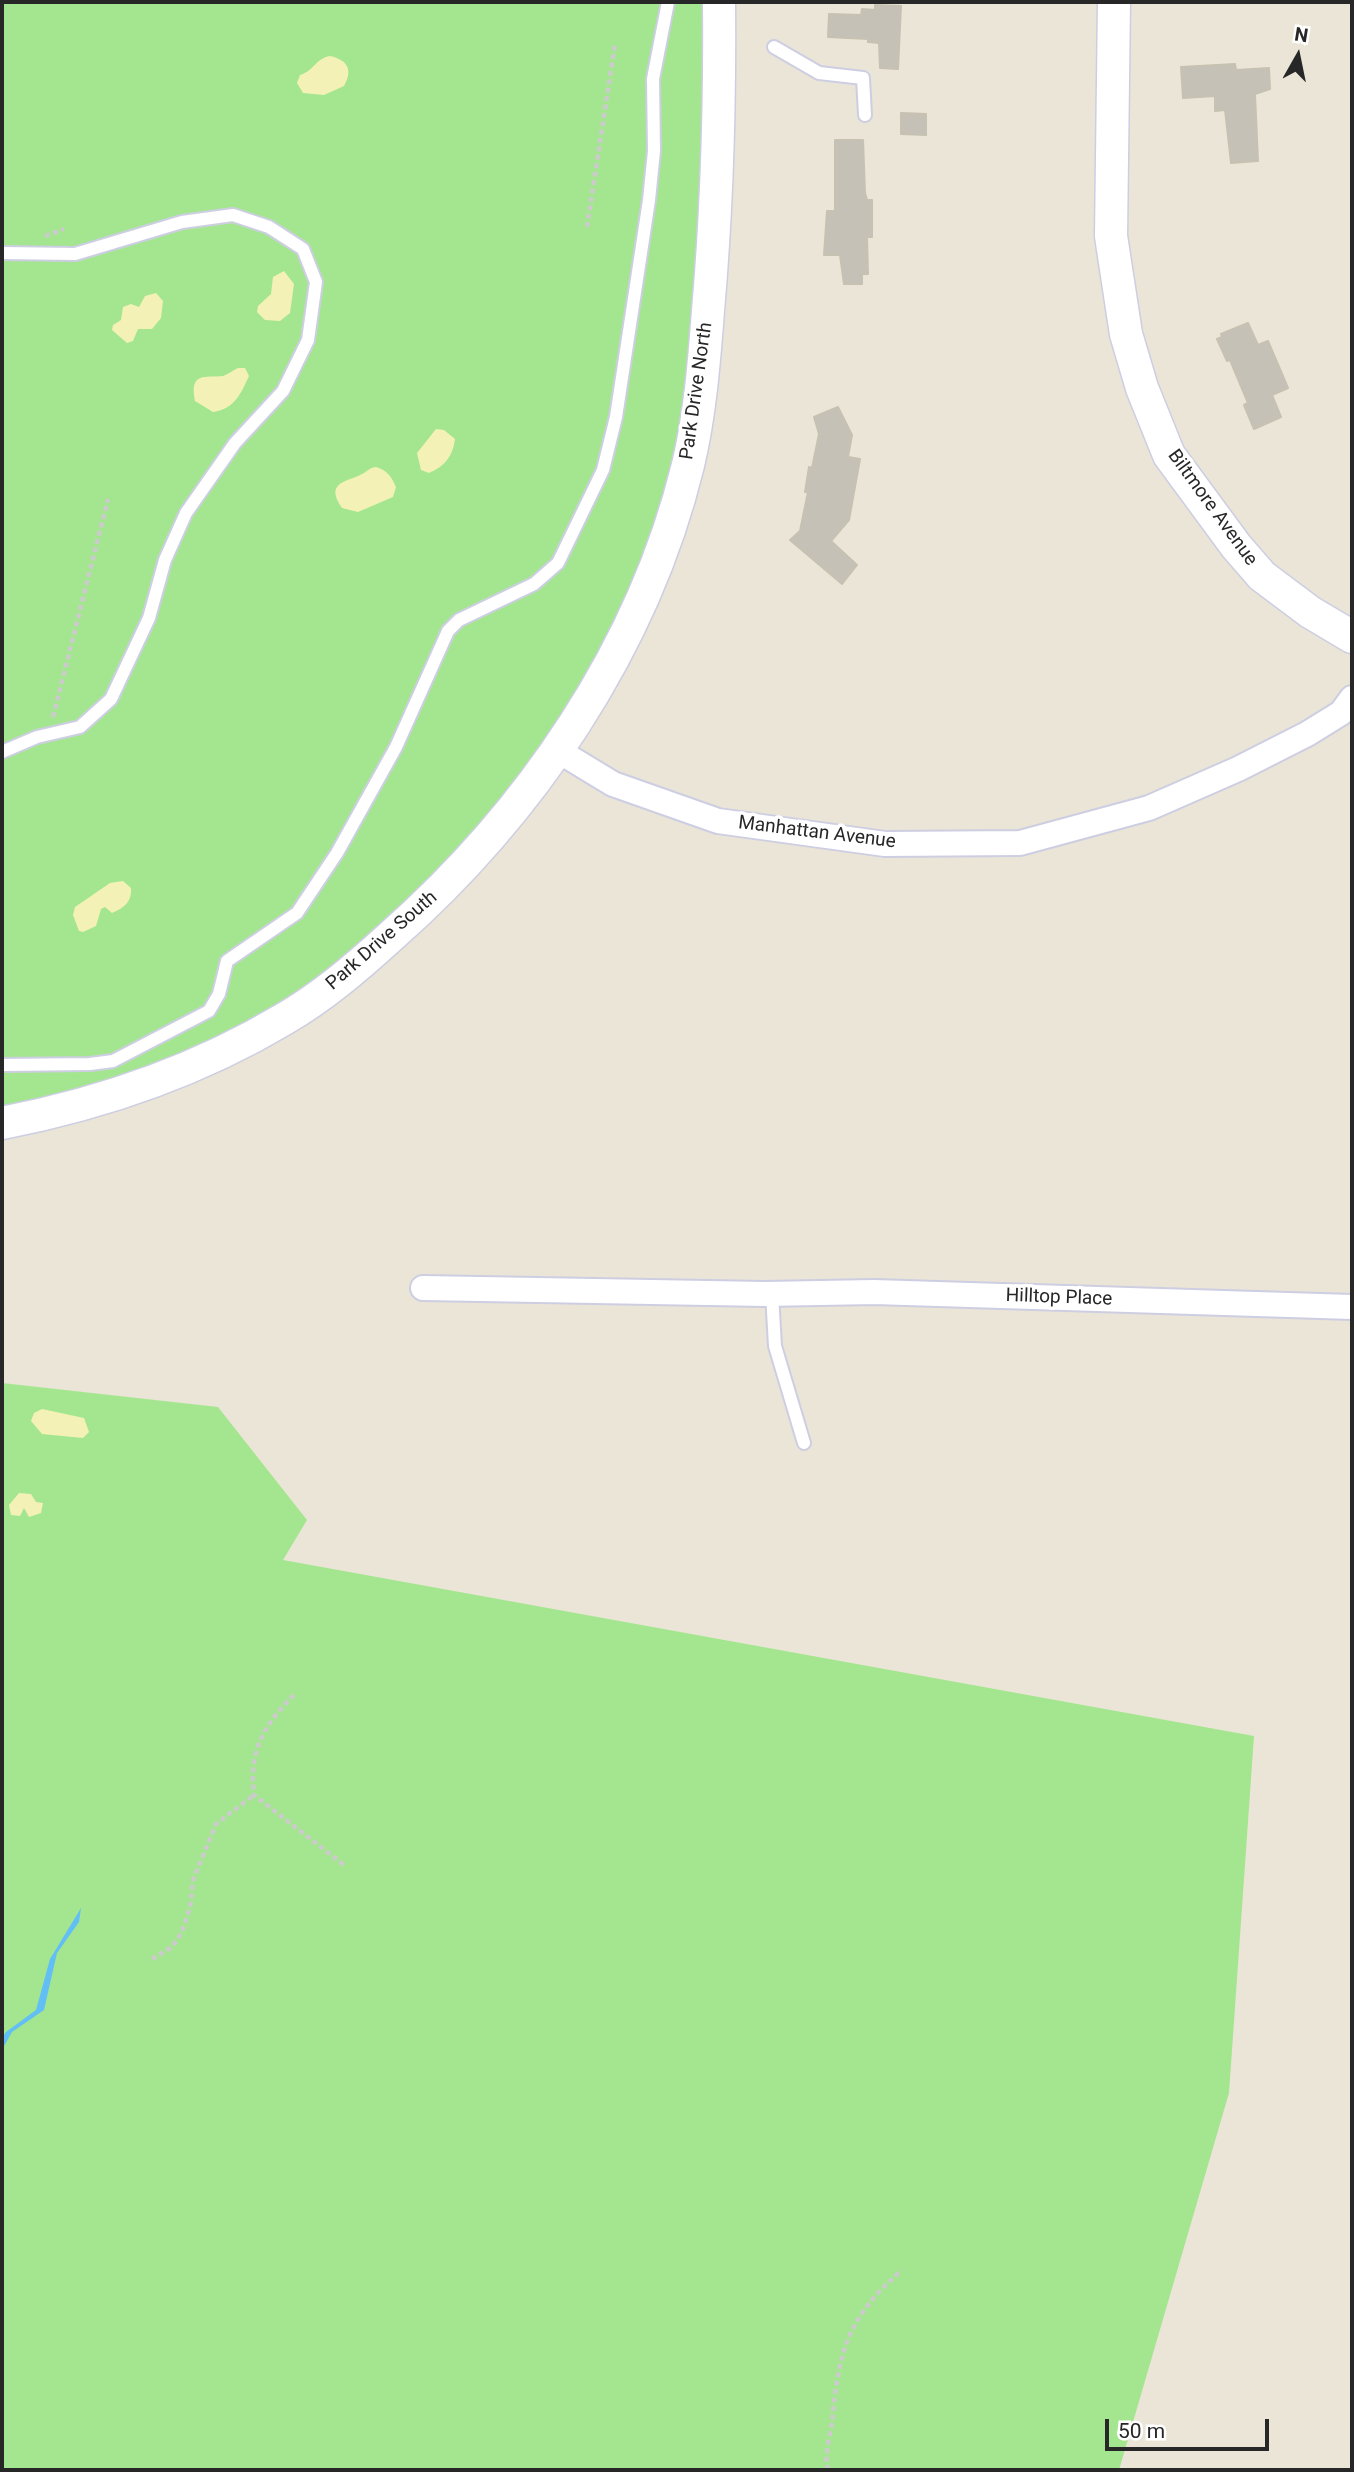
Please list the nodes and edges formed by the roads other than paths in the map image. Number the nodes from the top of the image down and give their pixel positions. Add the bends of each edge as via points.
1 (668, 2) edge
2 (719, 2) edge
3 (1114, 2) edge
4 (774, 47) dead end
5 (865, 115) dead end
6 (2, 253) edge
7 (1352, 637) edge
8 (1352, 698) edge
9 (557, 750) junction
10 (2, 752) edge
11 (2, 1065) edge
12 (2, 1123) edge
13 (424, 1288) dead end
14 (769, 1294) junction
15 (1352, 1307) edge
16 (804, 1443) dead end

1 - 11 lane via 653,79 649,200 616,417 603,470 558,563 534,584 459,620 448,631 396,747 337,853 297,913 228,961 209,1011 113,1061
2 - 9 street, Park Drive North via 717,209 702,383 689,462 669,533 643,598
3 - 7 street, Biltmore Avenue via 1111,236 1126,334 1142,388 1169,454 1236,546 1262,576
4 - 5 lane via 819,73 863,78
6 - 10 lane via 75,254 183,222 233,215 269,228 303,249 316,282 308,340 283,391 235,443 186,513 165,560 149,618 111,699 80,726
8 - 9 street, Manhattan Avenue via 1341,713 1307,734 1161,803 1020,842 885,844 718,821 613,784
9 - 12 street, Park Drive South via 479,852 434,897 349,974 285,1019 158,1080 68,1110
13 - 14 street, Hilltop Place
14 - 15 street, Hilltop Place via 874,1292
14 - 16 lane via 775,1346

